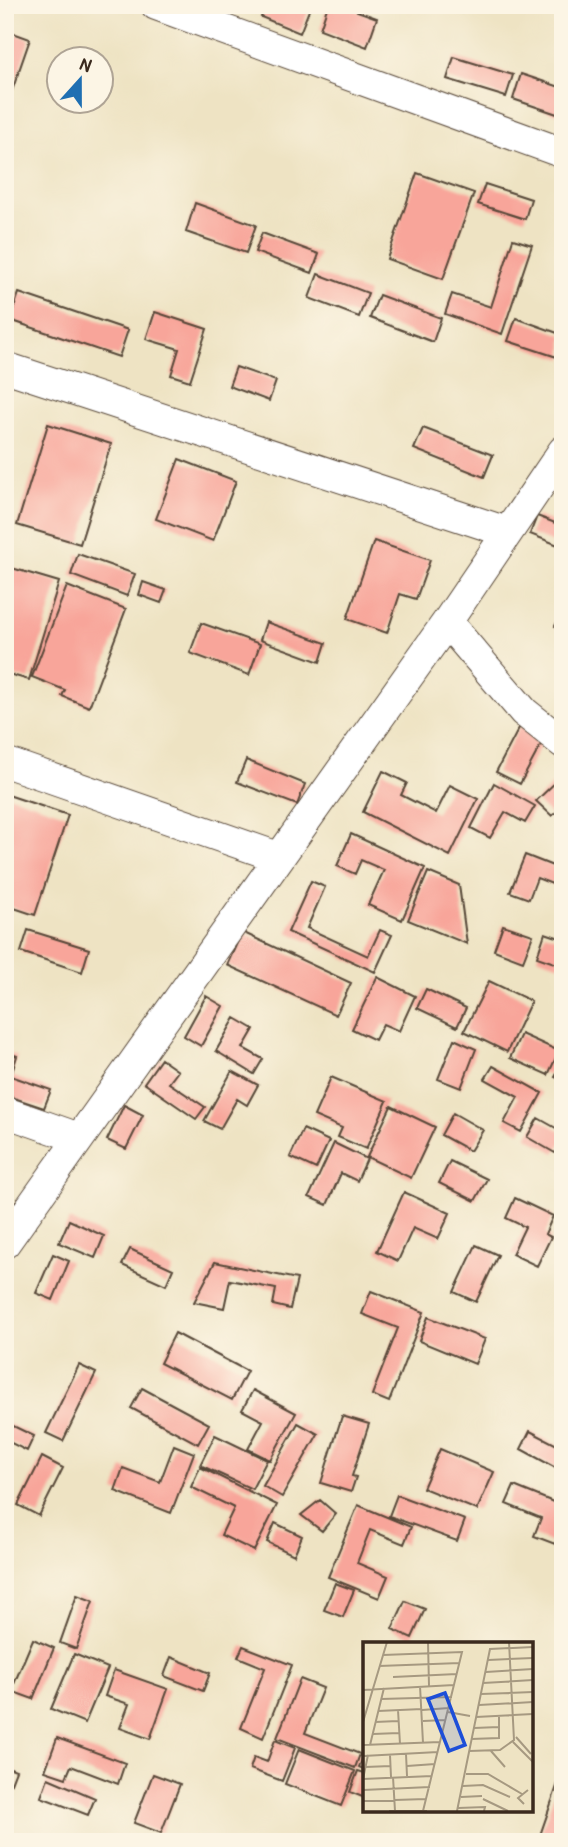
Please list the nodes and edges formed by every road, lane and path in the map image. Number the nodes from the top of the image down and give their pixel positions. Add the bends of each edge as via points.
1 (156, 5) edge
2 (563, 153) edge
3 (5, 367) edge
4 (563, 451) edge
5 (507, 532) junction
6 (447, 622) junction
7 (563, 743) edge
8 (5, 762) edge
9 (278, 857) junction
10 (5, 1112) edge
11 (79, 1138) junction
12 (5, 1243) edge

1 - 2 street
3 - 5 street
4 - 5 street
5 - 6 street
6 - 7 street via 524,712
6 - 9 street
8 - 9 street
9 - 11 street
10 - 11 street
11 - 12 street

